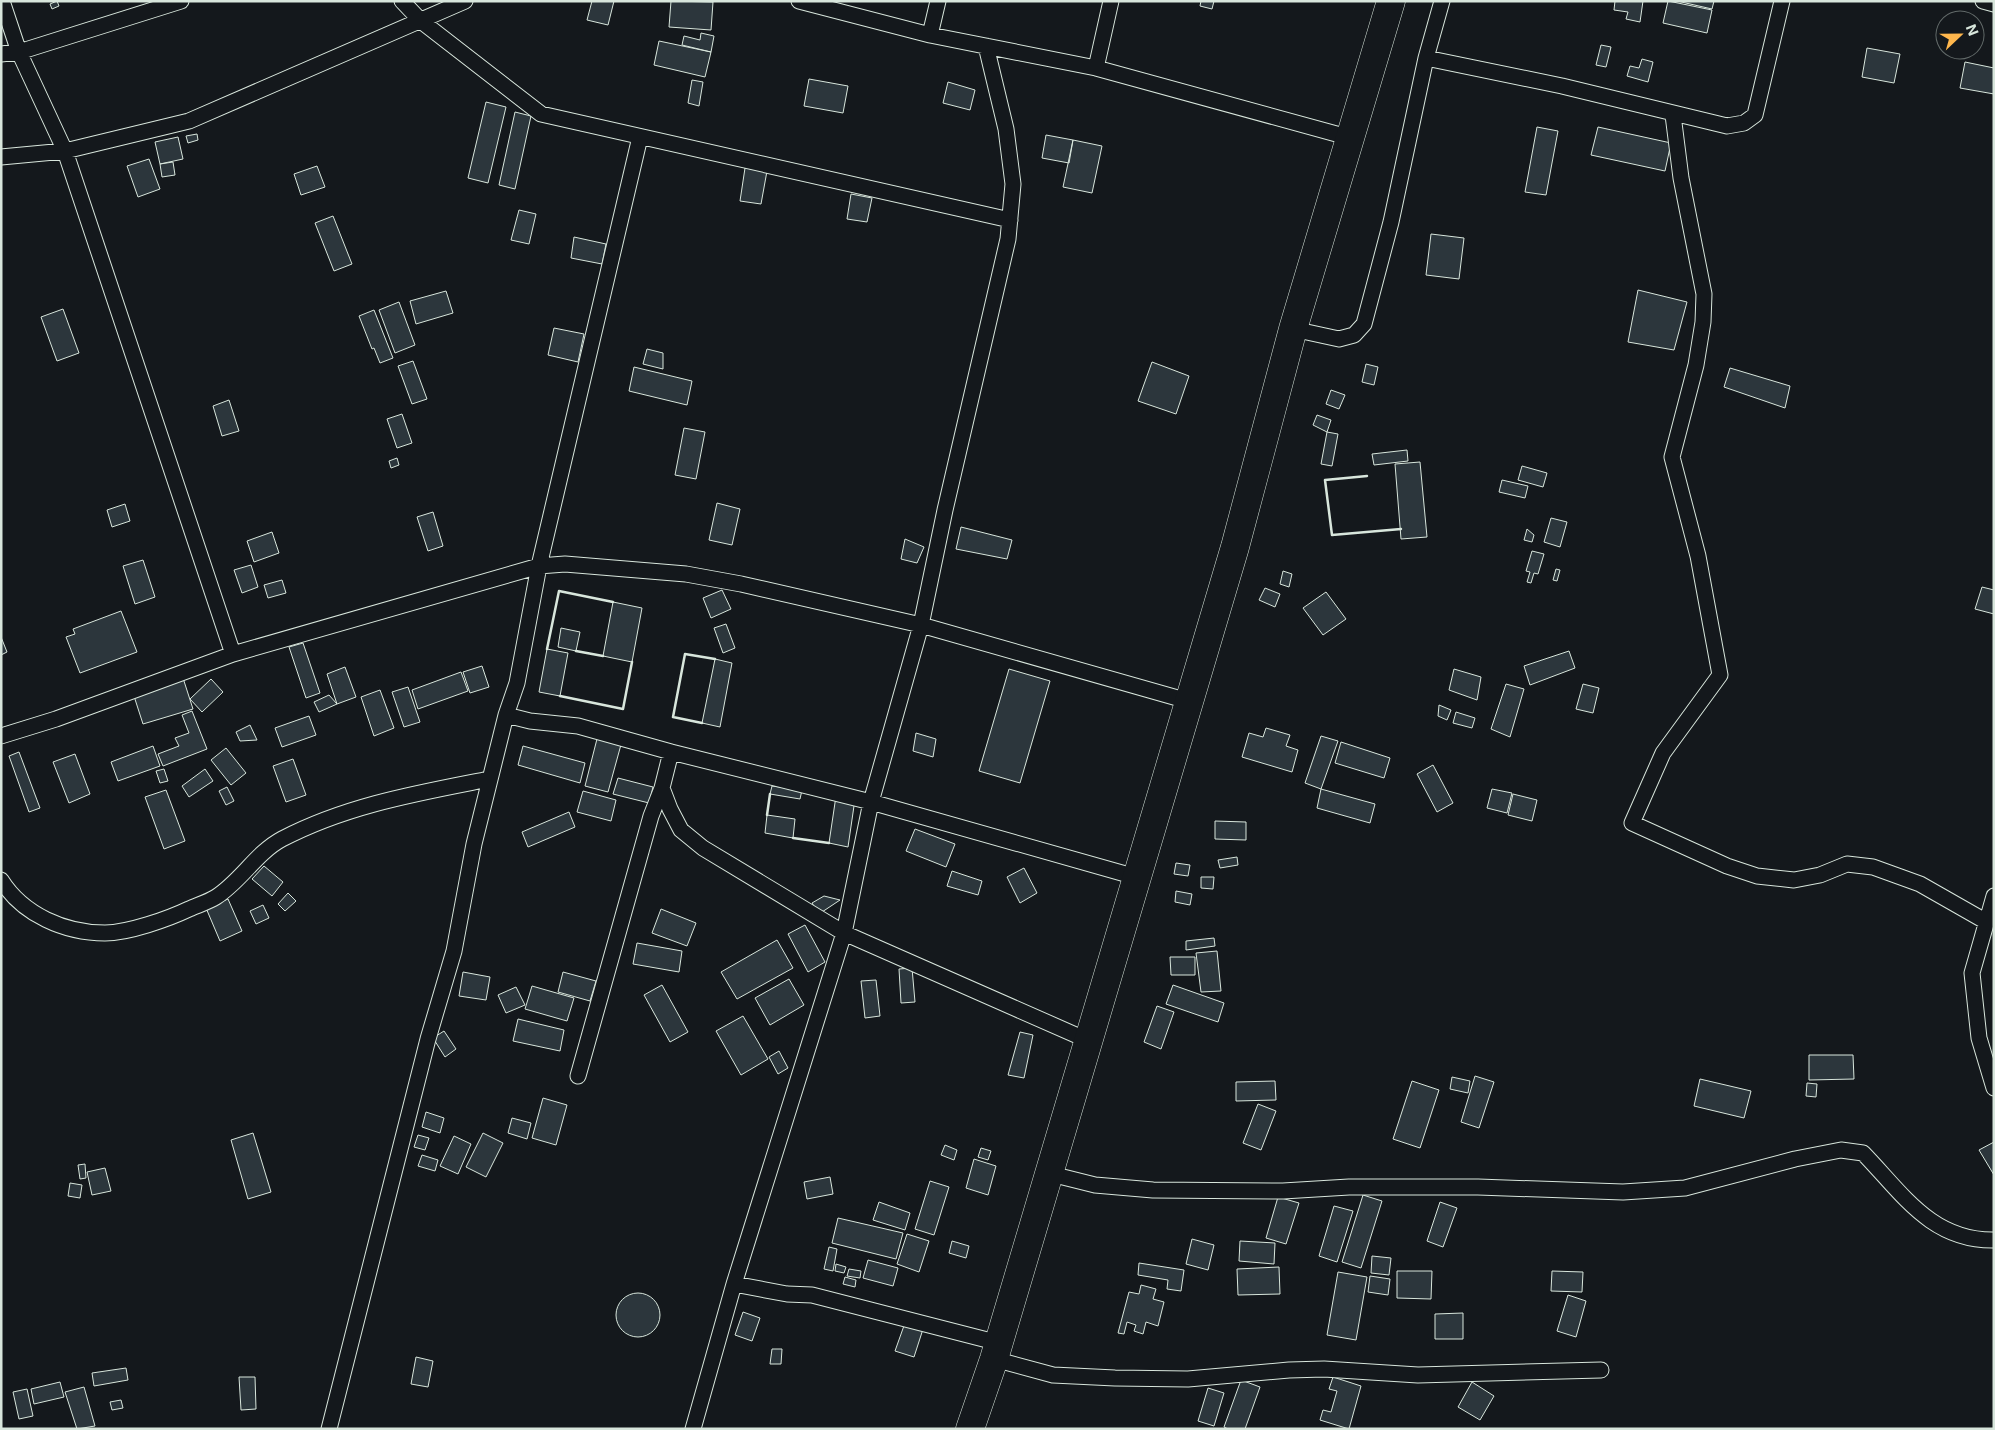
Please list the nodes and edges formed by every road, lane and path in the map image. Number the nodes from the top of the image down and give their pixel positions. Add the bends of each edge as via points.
1 (2, 1) edge
2 (181, 1) edge
3 (402, 1) edge
4 (465, 1) edge
5 (798, 1) edge
6 (938, 1) edge
7 (1111, 1) edge
8 (1391, 1) edge
9 (1442, 1) edge
10 (1782, 1) edge
11 (1983, 1) edge
12 (1994, 4) edge
13 (421, 21) junction
14 (930, 35) junction
15 (986, 46) junction
16 (19, 52) junction
17 (1, 54) edge
18 (1426, 58) junction
19 (1096, 68) junction
20 (1673, 115) junction
21 (640, 137) junction
22 (1351, 138) junction
23 (66, 151) junction
24 (1, 157) edge
25 (1010, 220) junction
26 (1292, 329) junction
27 (539, 566) junction
28 (920, 625) junction
29 (233, 654) junction
30 (1188, 701) junction
31 (506, 715) junction
32 (1, 736) edge
33 (670, 752) junction
34 (489, 779) junction
35 (662, 788) junction
36 (871, 802) junction
37 (1136, 877) junction
38 (1, 880) edge
39 (1994, 896) edge
40 (1985, 921) junction
41 (844, 933) junction
42 (1087, 1040) junction
43 (578, 1076) dead end
44 (1994, 1088) edge
45 (1047, 1173) junction
46 (1994, 1240) edge
47 (734, 1284) junction
48 (996, 1351) junction
49 (1601, 1370) dead end
50 (329, 1429) edge
51 (693, 1429) edge
52 (970, 1429) edge

1 - 16 street
2 - 16 street
3 - 13 street
4 - 13 street
5 - 14 street
6 - 14 street
7 - 19 street
8 - 22 highway
9 - 18 street
10 - 20 street via 1755,115 1744,123 1727,126
11 - 12 street
13 - 21 street via 540,114
13 - 23 street via 189,121
14 - 15 street
15 - 19 street
15 - 25 street via 1006,129 1012,175
16 - 17 street
16 - 23 street
18 - 20 street via 1562,86
18 - 26 street via 1391,222 1364,324 1354,335 1339,339
19 - 22 street
20 - 40 street via 1681,178 1704,294 1696,365 1672,457 1698,556 1720,675 1663,753 1632,823 1727,866 1757,876 1794,880 1847,864 1873,866 1920,884
21 - 25 street
21 - 27 street
22 - 26 highway
23 - 24 street
23 - 29 street
25 - 28 street
26 - 30 highway via 1235,547
27 - 28 street via 565,564 686,574
27 - 29 street
27 - 31 street via 517,683
28 - 30 street
28 - 36 street
29 - 32 street
30 - 37 highway
31 - 33 street via 578,726
31 - 34 street
33 - 35 street
33 - 36 street
34 - 38 street via 395,797 336,816 280,840 216,897 164,920 106,933 62,928 31,910
34 - 50 street via 454,951 428,1039
35 - 41 street via 681,830 703,848
35 - 43 street via 651,816
36 - 37 street
36 - 41 street
37 - 42 highway
39 - 40 street
40 - 44 street via 1972,973 1979,1038
41 - 42 street
41 - 47 street
42 - 45 highway
45 - 46 street via 1095,1185 1153,1190 1284,1191 1349,1186 1623,1192 1685,1188 1777,1163 1841,1150 1863,1153 1902,1198 1934,1223 1958,1235
45 - 48 highway
47 - 48 street via 787,1294 812,1295
47 - 51 street
48 - 49 street via 1053,1375 1124,1378 1188,1379 1315,1369 1418,1375
48 - 52 highway

